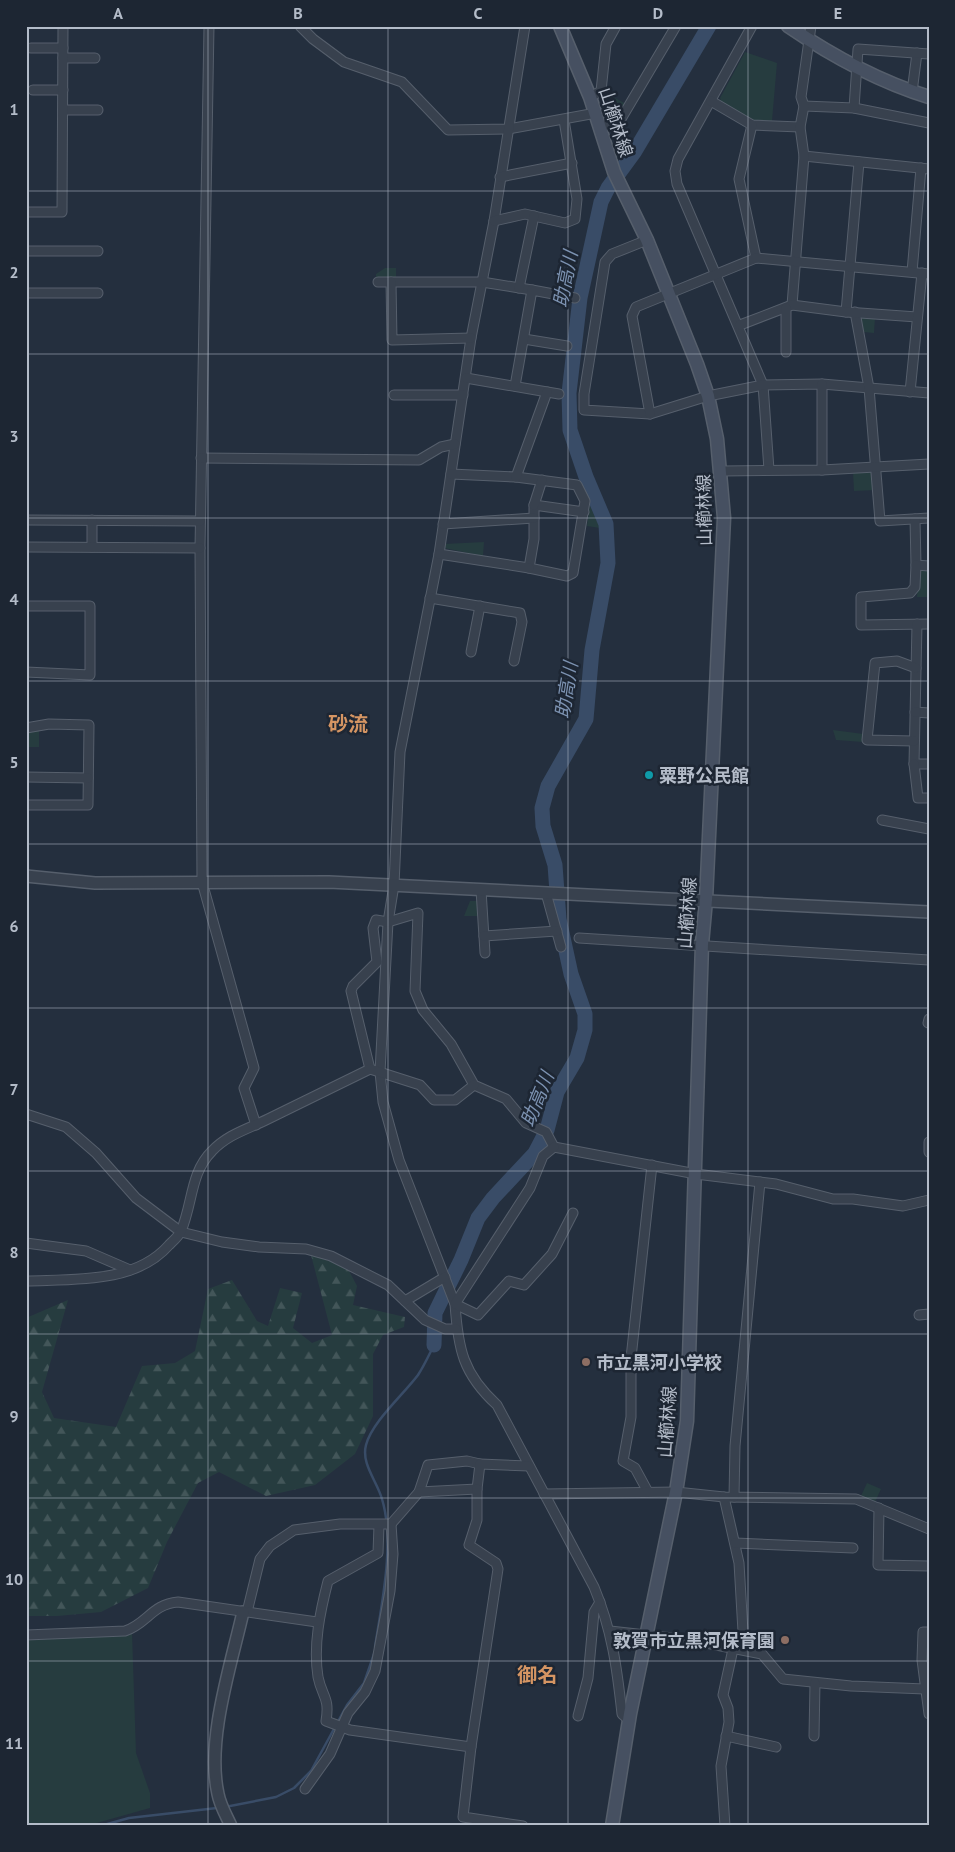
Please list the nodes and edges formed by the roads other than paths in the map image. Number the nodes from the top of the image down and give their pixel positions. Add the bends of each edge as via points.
1 (64, 26) edge
2 (209, 26) edge
3 (300, 26) edge
4 (525, 26) edge
5 (560, 26) edge
6 (616, 26) edge
7 (676, 26) edge
8 (752, 26) edge
9 (788, 26) edge
10 (811, 26) edge
11 (809, 40) junction
12 (31, 48) dead end
13 (63, 48) junction
14 (917, 53) junction
15 (929, 54) edge
16 (63, 58) junction
17 (95, 58) dead end
18 (856, 68) junction
19 (34, 90) dead end
20 (63, 90) junction
21 (912, 92) junction
22 (590, 97) junction
23 (929, 97) edge
24 (711, 101) junction
25 (804, 106) junction
26 (854, 108) junction
27 (63, 110) junction
28 (98, 110) dead end
29 (596, 113) junction
30 (564, 120) junction
31 (929, 123) edge
32 (752, 125) junction
33 (601, 126) junction
34 (800, 127) junction
35 (508, 129) junction
36 (804, 156) junction
37 (858, 162) junction
38 (572, 163) junction
39 (925, 168) edge
40 (500, 177) junction
41 (26, 212) edge
42 (534, 216) junction
43 (494, 221) junction
44 (647, 240) junction
45 (26, 251) edge
46 (98, 251) dead end
47 (756, 258) junction
48 (795, 261) junction
49 (849, 266) junction
50 (912, 272) junction
51 (717, 273) junction
52 (926, 274) edge
53 (378, 282) dead end
54 (392, 282) junction
55 (482, 282) junction
56 (519, 288) junction
57 (532, 290) junction
58 (26, 293) edge
59 (98, 293) dead end
60 (668, 293) junction
61 (575, 298) dead end
62 (789, 307) junction
63 (850, 312) junction
64 (917, 317) junction
65 (740, 326) junction
66 (471, 338) junction
67 (524, 340) junction
68 (567, 346) dead end
69 (786, 352) dead end
70 (466, 378) junction
71 (822, 384) junction
72 (763, 385) junction
73 (515, 386) junction
74 (869, 388) junction
75 (547, 392) junction
76 (910, 392) junction
77 (929, 393) edge
78 (463, 394) junction
79 (559, 394) dead end
80 (394, 395) dead end
81 (708, 396) junction
82 (650, 414) junction
83 (455, 444) junction
84 (201, 458) junction
85 (929, 464) edge
86 (877, 467) junction
87 (769, 470) junction
88 (822, 470) junction
89 (722, 471) junction
90 (452, 474) junction
91 (516, 477) junction
92 (542, 480) junction
93 (534, 505) junction
94 (584, 512) junction
95 (534, 518) junction
96 (929, 518) edge
97 (915, 519) junction
98 (26, 520) edge
99 (92, 520) junction
100 (200, 521) junction
101 (443, 524) junction
102 (26, 547) edge
103 (92, 547) junction
104 (200, 548) junction
105 (439, 554) junction
106 (916, 565) junction
107 (929, 566) edge
108 (529, 568) junction
109 (430, 598) junction
110 (26, 606) edge
111 (480, 606) junction
112 (917, 624) junction
113 (929, 624) edge
114 (471, 652) dead end
115 (514, 660) dead end
116 (916, 668) junction
117 (26, 672) edge
118 (915, 712) junction
119 (929, 713) edge
120 (26, 728) edge
121 (914, 741) junction
122 (914, 764) junction
123 (929, 764) edge
124 (26, 777) edge
125 (88, 778) junction
126 (929, 798) edge
127 (26, 804) edge
128 (882, 820) dead end
129 (929, 829) edge
130 (26, 876) edge
131 (202, 882) junction
132 (394, 885) junction
133 (481, 890) junction
134 (549, 893) junction
135 (706, 900) junction
136 (929, 912) edge
137 (388, 922) junction
138 (557, 931) junction
139 (484, 936) junction
140 (580, 938) dead end
141 (702, 944) junction
142 (561, 947) dead end
143 (485, 953) dead end
144 (929, 960) edge
145 (370, 1069) junction
146 (380, 1072) junction
147 (474, 1085) junction
148 (26, 1114) edge
149 (256, 1125) junction
150 (929, 1142) edge
151 (554, 1147) junction
152 (929, 1152) edge
153 (652, 1165) junction
154 (696, 1174) junction
155 (760, 1182) junction
156 (929, 1200) edge
157 (573, 1213) dead end
158 (181, 1232) junction
159 (26, 1243) edge
160 (130, 1270) junction
161 (445, 1277) junction
162 (26, 1281) edge
163 (405, 1301) junction
164 (455, 1304) junction
165 (929, 1314) edge
166 (919, 1315) dead end
167 (456, 1329) junction
168 (480, 1464) junction
169 (529, 1466) junction
170 (477, 1489) junction
171 (419, 1492) junction
172 (648, 1492) junction
173 (676, 1492) junction
174 (544, 1494) junction
175 (724, 1497) junction
176 (734, 1497) junction
177 (879, 1508) junction
178 (391, 1524) junction
179 (379, 1525) junction
180 (929, 1529) edge
181 (735, 1543) junction
182 (853, 1548) dead end
183 (929, 1566) edge
184 (600, 1602) junction
185 (245, 1612) junction
186 (317, 1622) junction
187 (610, 1631) junction
188 (929, 1632) edge
189 (26, 1635) edge
190 (646, 1635) junction
191 (733, 1649) junction
192 (744, 1649) junction
193 (816, 1683) junction
194 (925, 1688) junction
195 (929, 1714) edge
196 (578, 1716) dead end
197 (629, 1720) junction
198 (343, 1727) junction
199 (726, 1736) junction
200 (814, 1736) dead end
201 (471, 1747) junction
202 (776, 1748) dead end
203 (305, 1789) dead end
204 (462, 1821) edge
205 (231, 1826) edge
206 (523, 1826) edge
207 (612, 1826) edge
208 (725, 1826) edge

1 - 13 street
2 - 84 street
3 - 35 street via 313,40 344,62 402,82 448,130
4 - 35 street
5 - 22 main road, 山櫛林線
6 - 22 street via 606,44 601,91
7 - 33 street via 621,119
8 - 24 street
9 - 11 main road
10 - 11 street
11 - 18 main road
11 - 25 street via 802,97
12 - 13 street
13 - 16 street
14 - 15 street
14 - 18 street via 858,49
14 - 21 street
16 - 17 street
16 - 20 street
18 - 21 main road
18 - 26 street
19 - 20 street
20 - 27 street
21 - 23 main road
22 - 29 main road, 山櫛林線
24 - 32 street
24 - 51 street via 682,149 675,172
25 - 26 street
25 - 34 street
26 - 31 street
27 - 28 street
27 - 41 street via 62,212
29 - 30 street
29 - 33 main road, 山櫛林線
30 - 35 street
30 - 38 street
32 - 34 street
32 - 47 street via 740,179
33 - 44 main road, 山櫛林線 via 614,172
34 - 36 street
35 - 40 street
36 - 37 street
36 - 48 street
37 - 39 street
37 - 49 street
38 - 40 street
38 - 42 street via 577,199 575,219 565,223
39 - 50 street
40 - 43 street
42 - 43 street via 525,214
42 - 56 street
43 - 55 street
44 - 60 main road, 山櫛林線
44 - 82 street via 612,254 605,262 584,410
45 - 46 street
47 - 48 street
47 - 51 street
48 - 49 street
48 - 62 street
49 - 50 street
49 - 63 street
50 - 52 street
51 - 60 street
51 - 65 street
52 - 64 street
53 - 54 street
54 - 55 street
54 - 66 street via 392,340
55 - 56 street
55 - 66 street
56 - 57 street
57 - 61 street
57 - 67 street
58 - 59 street
60 - 81 main road, 山櫛林線
60 - 82 street via 636,307 632,316
62 - 63 street
62 - 65 street
62 - 69 street
63 - 64 street
63 - 74 street
64 - 76 street
65 - 72 street
66 - 70 street
67 - 68 street
67 - 73 street
70 - 73 street
70 - 78 street
71 - 72 street
71 - 74 street
71 - 88 street
72 - 81 street
72 - 87 street
73 - 75 street
74 - 76 street
74 - 86 street
75 - 79 street
75 - 91 street
76 - 77 street
78 - 80 street
78 - 83 street
81 - 82 street
81 - 89 main road, 山櫛林線
83 - 84 street via 441,447 419,460
83 - 90 street
84 - 100 street
85 - 86 street
86 - 88 street
86 - 97 street via 880,521
87 - 88 street
87 - 89 street
89 - 135 main road, 山櫛林線 via 724,518
90 - 91 street
90 - 101 street
91 - 92 street
92 - 93 street
92 - 94 street via 577,485 585,501
93 - 94 street
93 - 95 street
94 - 108 street via 573,573 567,576
95 - 101 street
95 - 108 street
96 - 97 street
97 - 106 street
98 - 99 street
99 - 100 street
99 - 103 street
100 - 104 street
101 - 105 street
102 - 103 street
103 - 104 street
104 - 131 street
105 - 108 street
105 - 109 street
106 - 107 street
106 - 112 street via 916,587 910,593 860,597 861,625
109 - 111 street
109 - 132 street via 400,752
110 - 117 street via 90,606 90,676
111 - 114 street
111 - 115 street via 520,613 522,622
112 - 113 street
112 - 116 street
116 - 118 street
116 - 121 street via 897,661 875,663 867,740
118 - 119 street
118 - 121 street
120 - 125 street via 49,724 89,725
121 - 122 street
122 - 123 street
122 - 126 street via 918,798
124 - 125 street
125 - 127 street via 88,805
128 - 129 street
130 - 131 street via 95,883
131 - 132 street
131 - 149 street via 254,1068 244,1088
132 - 133 street
132 - 137 street
133 - 134 street
133 - 139 street
134 - 135 street
134 - 138 street
135 - 136 street
135 - 141 main road, 山櫛林線
137 - 145 street via 376,920 374,923 377,962 351,991
137 - 146 street
137 - 147 street via 418,914 416,991 423,1010 451,1044
138 - 139 street
138 - 142 street
139 - 143 street
140 - 141 street
141 - 144 street
141 - 154 main road, 山櫛林線
145 - 146 street
145 - 149 street
146 - 147 street via 420,1086 434,1100 456,1100
146 - 161 street via 399,1160
147 - 151 street via 506,1099 526,1123 546,1132
148 - 158 street via 66,1127 96,1153 136,1198
149 - 158 street via 230,1135 199,1166
150 - 152 street
151 - 153 street
151 - 164 street via 543,1156 530,1188
153 - 154 street
153 - 172 street via 631,1358 631,1417 623,1461 635,1468
154 - 155 street
154 - 173 main road, 山櫛林線 via 686,1421
155 - 156 street via 833,1199 903,1206
155 - 176 street via 734,1446
157 - 164 street via 552,1254 524,1285 509,1281 478,1315
158 - 160 street via 160,1256
158 - 163 street via 222,1242 306,1249 331,1256 388,1285
159 - 160 street via 86,1251
160 - 162 street via 82,1279
161 - 163 street
161 - 164 street
163 - 167 street via 425,1320 445,1329
164 - 167 street
165 - 166 street
167 - 169 street via 468,1372 480,1390 497,1405
168 - 169 street
168 - 170 street
168 - 171 street via 468,1460 428,1465
169 - 174 street
170 - 171 street
170 - 201 street via 476,1520 469,1544 496,1563 498,1570
171 - 178 street
172 - 173 street
172 - 174 street
173 - 175 street
173 - 190 main road, 山櫛林線
174 - 184 street
175 - 176 street
175 - 181 street
176 - 177 street via 856,1499
177 - 180 street
177 - 183 street via 878,1565
178 - 179 street
178 - 198 street via 393,1554 381,1648 365,1692 348,1713
179 - 185 street via 340,1524 294,1530 270,1546 260,1559
179 - 186 street via 378,1553 328,1581
181 - 182 street
181 - 192 street
184 - 187 street
184 - 196 street via 594,1612 588,1678
185 - 186 street
185 - 189 street via 171,1602 125,1631
185 - 205 street via 216,1732 218,1793
186 - 198 street via 318,1677 328,1706 326,1721
187 - 190 street
187 - 197 street via 622,1714
188 - 194 street via 923,1632
190 - 191 street
190 - 197 main road, 山櫛林線
191 - 192 street
191 - 199 street via 724,1695 729,1722
192 - 193 street via 762,1654 783,1680
193 - 194 street
193 - 200 street
194 - 195 street
197 - 207 main road, 山櫛林線
198 - 201 street
198 - 203 street via 330,1754
199 - 202 street
199 - 208 street via 721,1766
201 - 204 street
204 - 206 street

